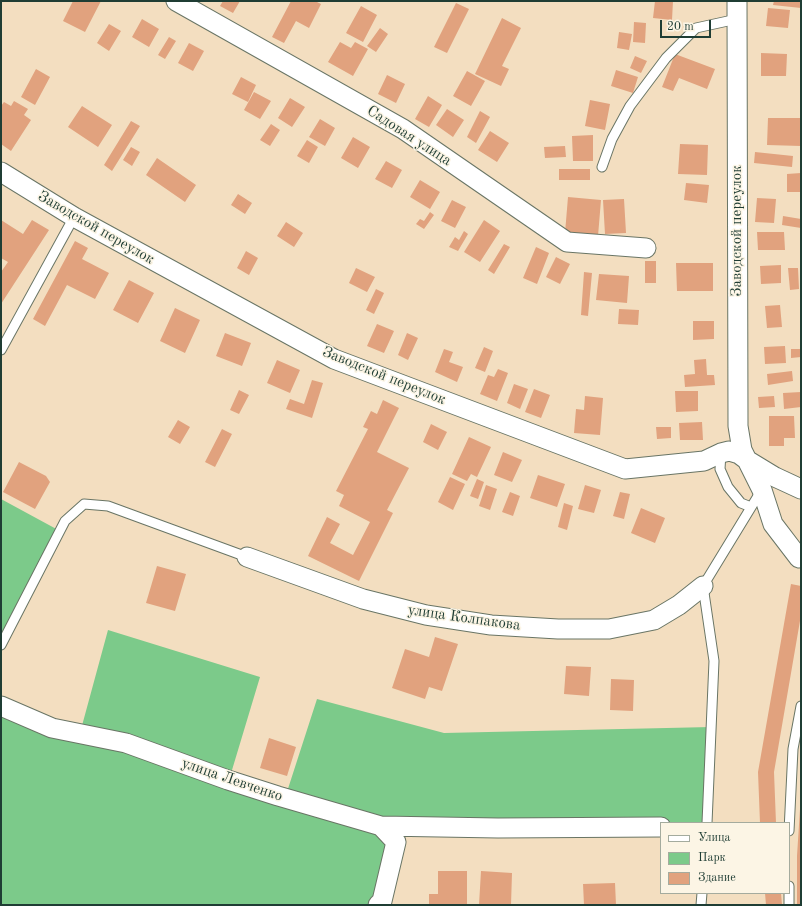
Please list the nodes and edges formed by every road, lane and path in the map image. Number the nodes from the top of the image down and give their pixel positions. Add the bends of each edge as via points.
1 (176, 1) edge
2 (737, 10) edge
3 (602, 167) dead end
4 (1, 172) edge
5 (74, 217) junction
6 (646, 248) dead end
7 (1, 350) edge
8 (721, 452) junction
9 (748, 460) junction
10 (801, 489) edge
11 (762, 490) junction
12 (751, 507) junction
13 (246, 556) joint
14 (800, 558) edge
15 (703, 586) junction
16 (1, 645) edge
17 (1, 706) edge
18 (801, 706) edge
19 (707, 822) edge
20 (789, 822) edge
21 (381, 826) junction
22 (660, 827) edge
23 (702, 894) edge
24 (789, 894) edge
25 (378, 905) edge
26 (701, 905) edge
27 (789, 905) edge

1 - 6 street, Садовая улица via 403,129 567,242
2 - 3 lane via 696,28 666,58 630,106 612,139
2 - 9 street, Заводской переулок via 738,426 742,450
4 - 5 street, Заводской переулок
5 - 7 lane
5 - 8 street, Заводской переулок via 334,359 625,469 704,461
8 - 9 street via 730,451
8 - 12 lane via 720,469 728,487 741,503
9 - 10 street
9 - 11 street, Заводской переулок
11 - 12 lane
11 - 14 street, Заводской переулок via 773,524
12 - 15 lane
13 - 15 street, улица Колпакова via 363,599 426,616 491,625 609,629 654,620
13 - 16 lane via 108,506 84,504 65,520
15 - 19 lane via 714,661
17 - 21 street, улица Левченко via 52,728 126,743 271,794
18 - 20 lane via 793,749
21 - 22 street, улица Левченко
21 - 25 street via 396,842 382,901
23 - 26 lane
24 - 27 lane

